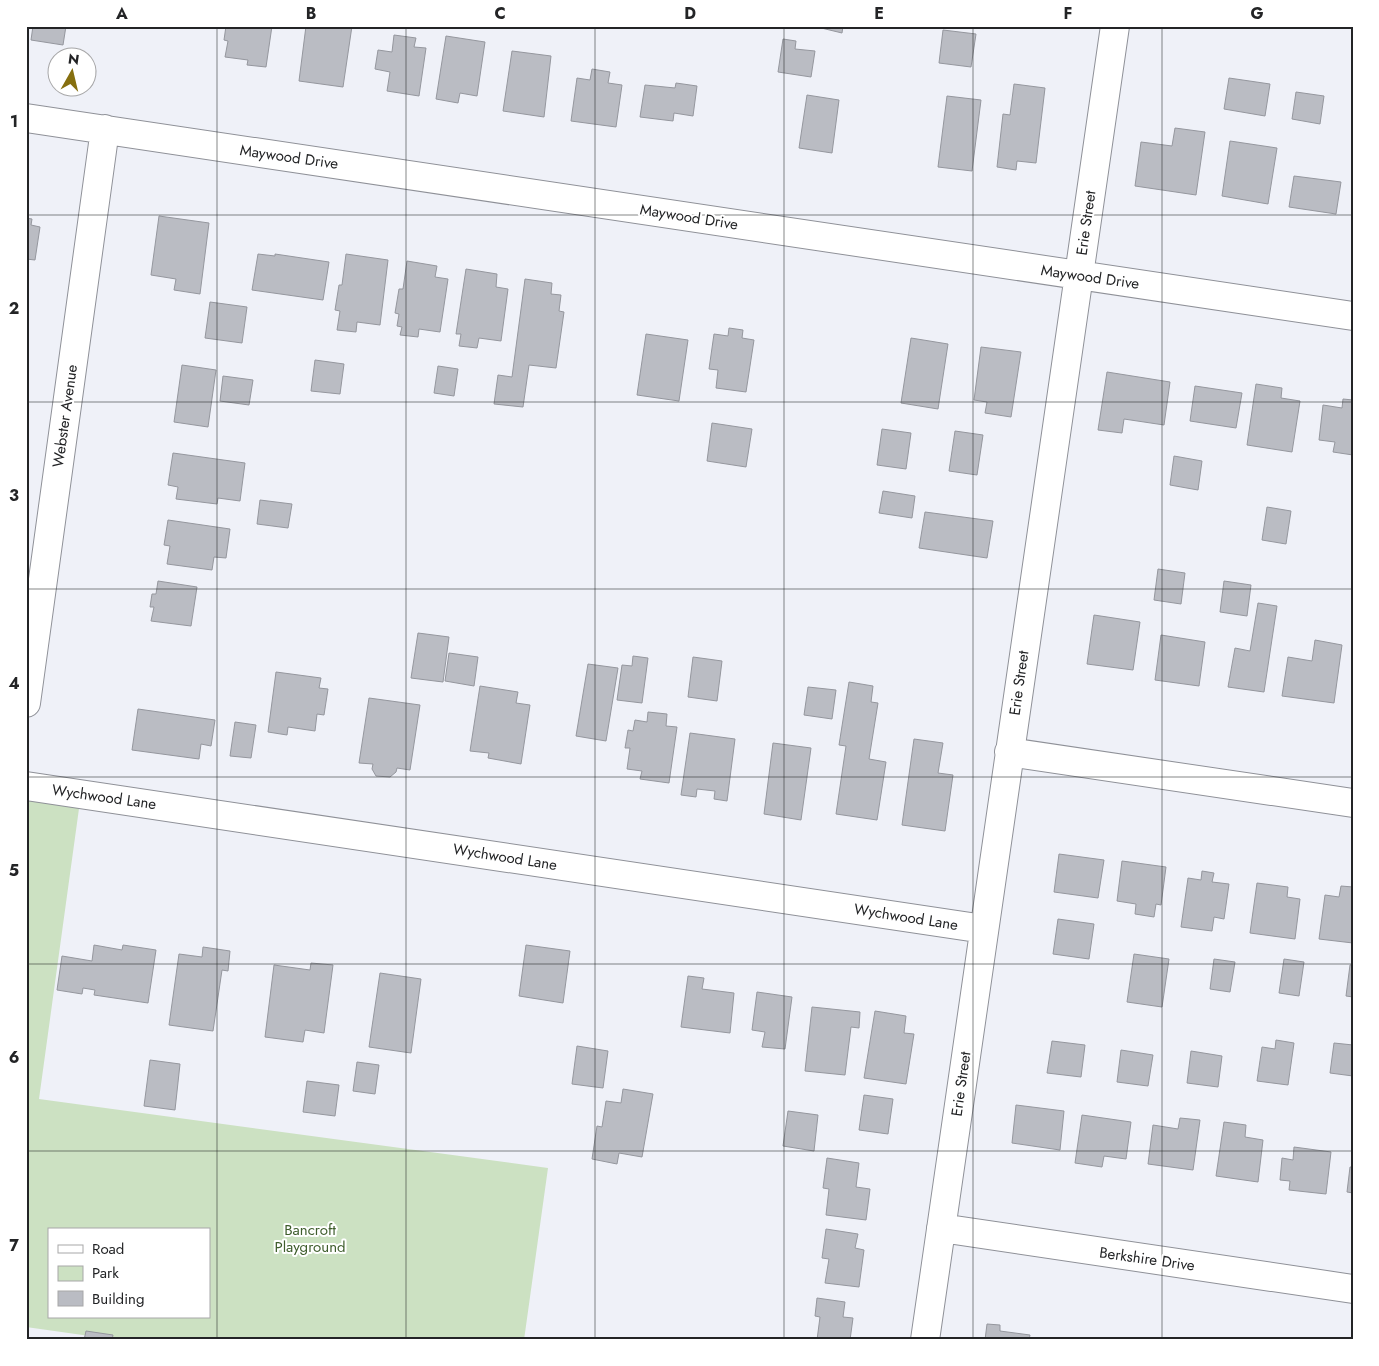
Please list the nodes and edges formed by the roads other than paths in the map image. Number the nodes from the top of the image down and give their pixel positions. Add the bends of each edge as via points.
1 (1115, 26) edge
2 (26, 118) edge
3 (105, 130) junction
4 (1079, 275) junction
5 (1353, 316) edge
6 (26, 702) edge
7 (1010, 752) junction
8 (26, 786) edge
9 (1353, 803) edge
10 (984, 929) junction
11 (941, 1228) junction
12 (1353, 1289) edge
13 (925, 1340) edge

1 - 4 street, Erie Street
2 - 3 street, Maywood Drive
3 - 4 street, Maywood Drive
3 - 6 street, Webster Avenue
4 - 5 street, Maywood Drive
4 - 7 street, Erie Street
7 - 9 street
7 - 10 street, Erie Street
8 - 10 street, Wychwood Lane
10 - 11 street, Erie Street
11 - 12 street, Berkshire Drive
11 - 13 street, Erie Street

